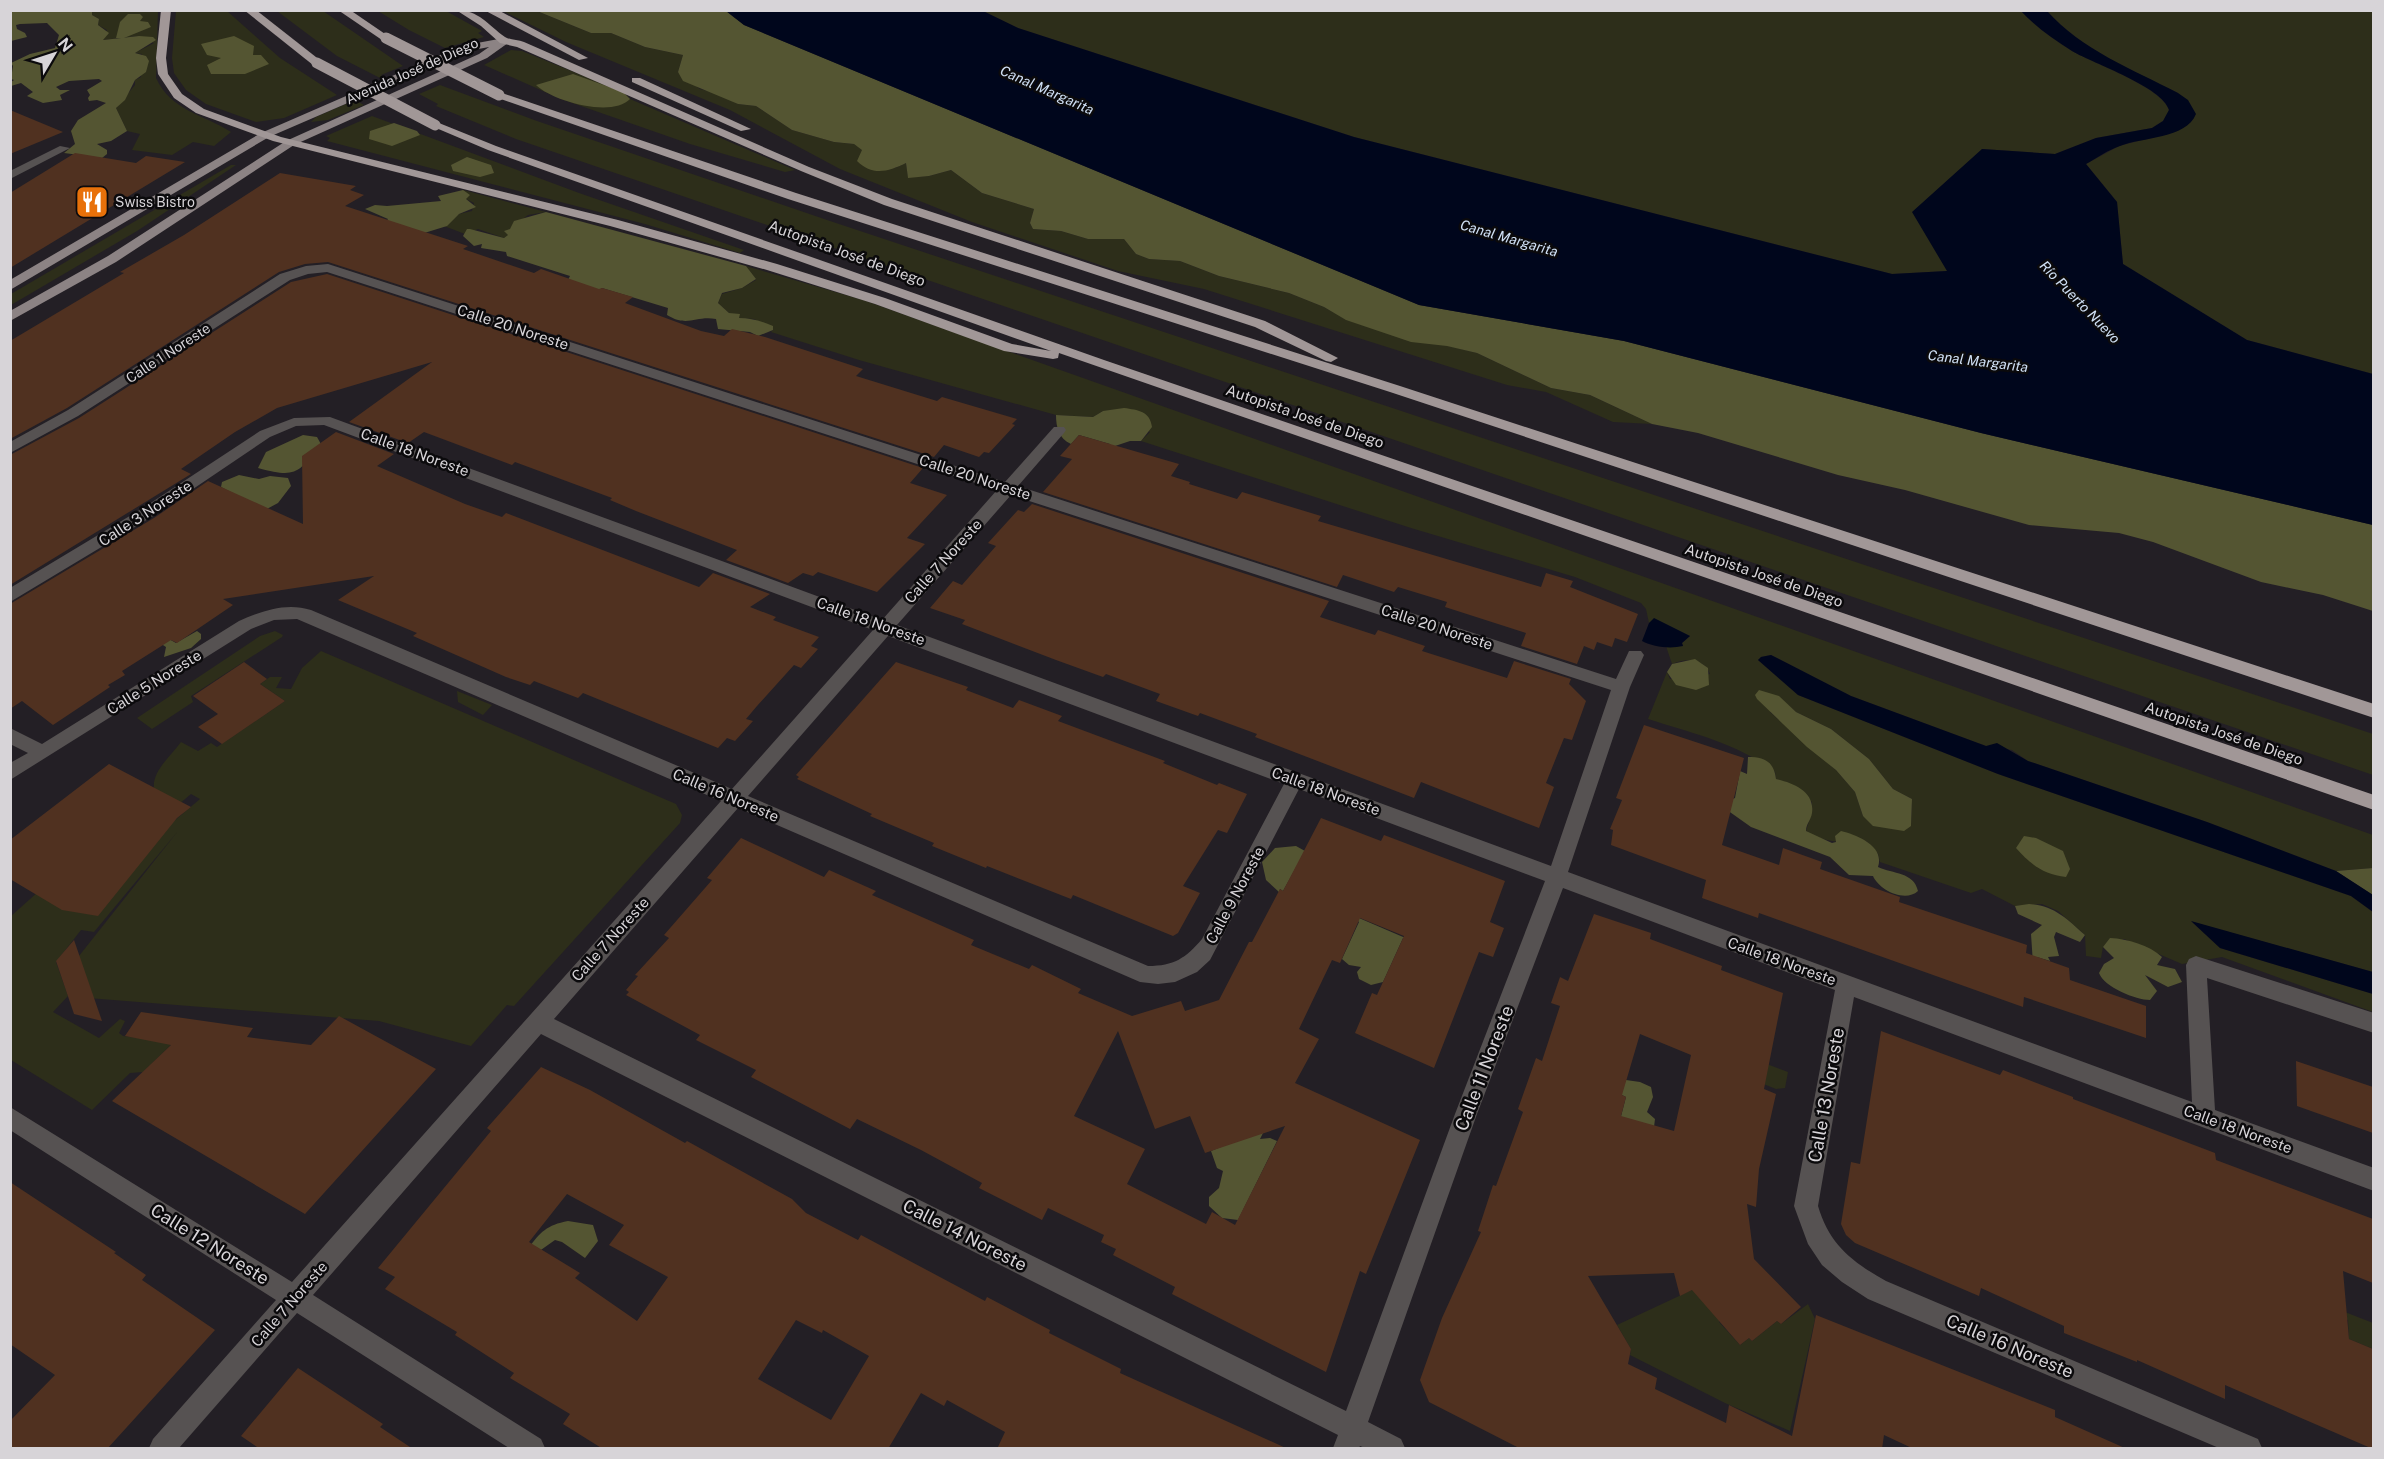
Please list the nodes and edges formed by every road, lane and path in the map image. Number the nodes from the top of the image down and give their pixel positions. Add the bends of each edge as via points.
1 (166, 10) edge
2 (249, 10) edge
3 (343, 10) edge
4 (461, 10) edge
5 (489, 10) edge
6 (504, 41) junction
7 (265, 135) junction
8 (290, 143) junction
9 (64, 148) dead end
10 (10, 162) edge
11 (28, 166) junction
12 (10, 176) edge
13 (937, 219) junction
14 (328, 268) joint
15 (10, 286) edge
16 (10, 317) edge
17 (1099, 363) junction
18 (1395, 389) junction
19 (277, 428) joint
20 (1059, 430) dead end
21 (10, 448) edge
22 (1008, 488) junction
23 (10, 596) edge
24 (305, 614) joint
25 (886, 626) junction
26 (1635, 655) dead end
27 (1621, 687) junction
28 (2373, 711) edge
29 (10, 735) edge
30 (42, 752) junction
31 (10, 773) edge
32 (1295, 780) junction
33 (735, 799) junction
34 (2373, 803) edge
35 (1557, 877) junction
36 (1147, 975) joint
37 (1846, 984) junction
38 (537, 1021) junction
39 (2373, 1023) edge
40 (2204, 1117) junction
41 (10, 1118) edge
42 (2373, 1180) edge
43 (1806, 1206) joint
44 (294, 1298) junction
45 (1350, 1438) edge
46 (162, 1449) edge
47 (532, 1449) edge
48 (1392, 1449) edge
49 (2249, 1449) edge

1 - 7 highway via 161,58 170,87 186,104
2 - 17 highway, Autopista José de Diego, bridge via 317,63 435,125
3 - 18 highway, bridge via 386,38 498,95 781,192
4 - 6 highway
5 - 13 highway via 557,46
6 - 7 main road, Avenida José de Diego via 465,48
6 - 8 main road, Avenida José de Diego via 483,56
6 - 13 highway via 579,69 805,169
7 - 8 highway
7 - 15 main road, Avenida José de Diego
8 - 16 main road, Avenida José de Diego via 122,252
8 - 17 highway via 772,267 1010,348
9 - 11 street
10 - 11 street
11 - 12 street
13 - 18 highway via 1260,324
14 - 21 street, Calle 1 Noreste via 285,277 91,402
14 - 22 street, Calle 20 Noreste
17 - 34 highway, Autopista José de Diego
18 - 28 highway
19 - 23 street, Calle 3 Noreste
19 - 25 street, Calle 18 Noreste via 309,420 337,424
20 - 22 street, Calle 7 Noreste
22 - 25 street, Calle 7 Noreste
22 - 27 street, Calle 20 Noreste
24 - 30 street, Calle 5 Noreste via 271,614 244,625
24 - 33 street, Calle 16 Noreste
25 - 32 street, Calle 18 Noreste
25 - 33 street, Calle 7 Noreste
26 - 27 street, Calle 11 Noreste
27 - 35 street, Calle 11 Noreste
29 - 30 street
30 - 31 street, Calle 5 Noreste
32 - 35 street, Calle 18 Noreste
32 - 36 street, Calle 9 Noreste via 1209,945 1182,971 1167,976
33 - 36 street, Calle 16 Noreste
33 - 38 street, Calle 7 Noreste
35 - 37 street, Calle 18 Noreste
35 - 45 street, Calle 11 Noreste via 1466,1114
37 - 40 street, Calle 18 Noreste
37 - 43 street, Calle 13 Noreste
38 - 44 street, Calle 7 Noreste
38 - 45 street, Calle 14 Noreste
39 - 40 street via 2196,965
40 - 42 street, Calle 18 Noreste
41 - 44 street, Calle 12 Noreste
43 - 49 street, Calle 16 Noreste via 1812,1232 1827,1256 1877,1290
44 - 46 street, Calle 7 Noreste
44 - 47 street, Calle 12 Noreste
45 - 48 street, Calle 14 Noreste

